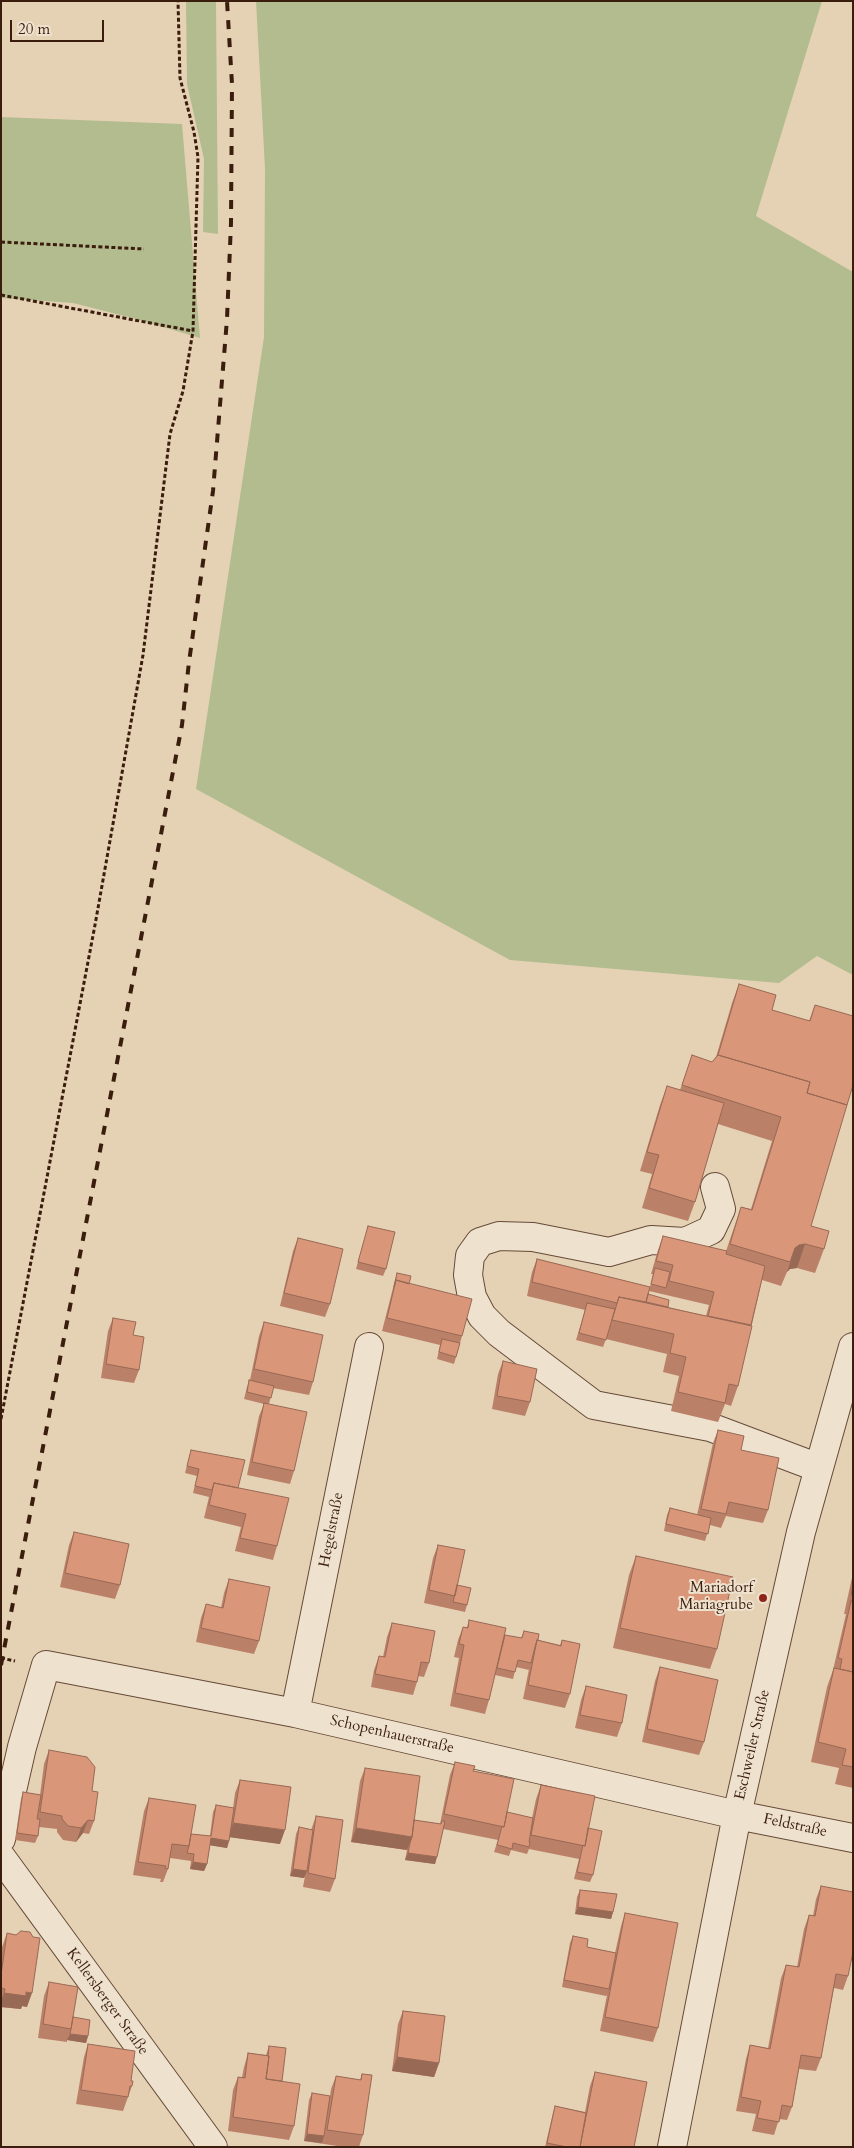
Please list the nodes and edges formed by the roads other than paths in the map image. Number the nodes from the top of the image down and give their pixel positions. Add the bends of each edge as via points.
1 (716, 1187) dead end
2 (369, 1347) dead end
3 (853, 1347) edge
4 (819, 1468) junction
5 (295, 1713) junction
6 (737, 1815) junction
7 (853, 1838) edge
8 (1, 1839) edge
9 (1, 1857) edge
10 (213, 2147) edge
11 (672, 2147) edge

1 - 4 street via 721,1209 711,1230 685,1242 651,1240 609,1252 533,1237 499,1236 480,1242 470,1256 468,1275 472,1297 482,1316 500,1333 594,1406 710,1427
2 - 5 street, Hegelstraße
3 - 4 street, Eschweiler Straße
4 - 6 street, Eschweiler Straße via 801,1532
5 - 6 street, Schopenhauerstraße
5 - 8 street, Schopenhauerstraße via 46,1666 22,1747
6 - 7 street, Feldstraße
6 - 11 street, Eschweiler Straße
9 - 10 street, Kellersberger Straße

